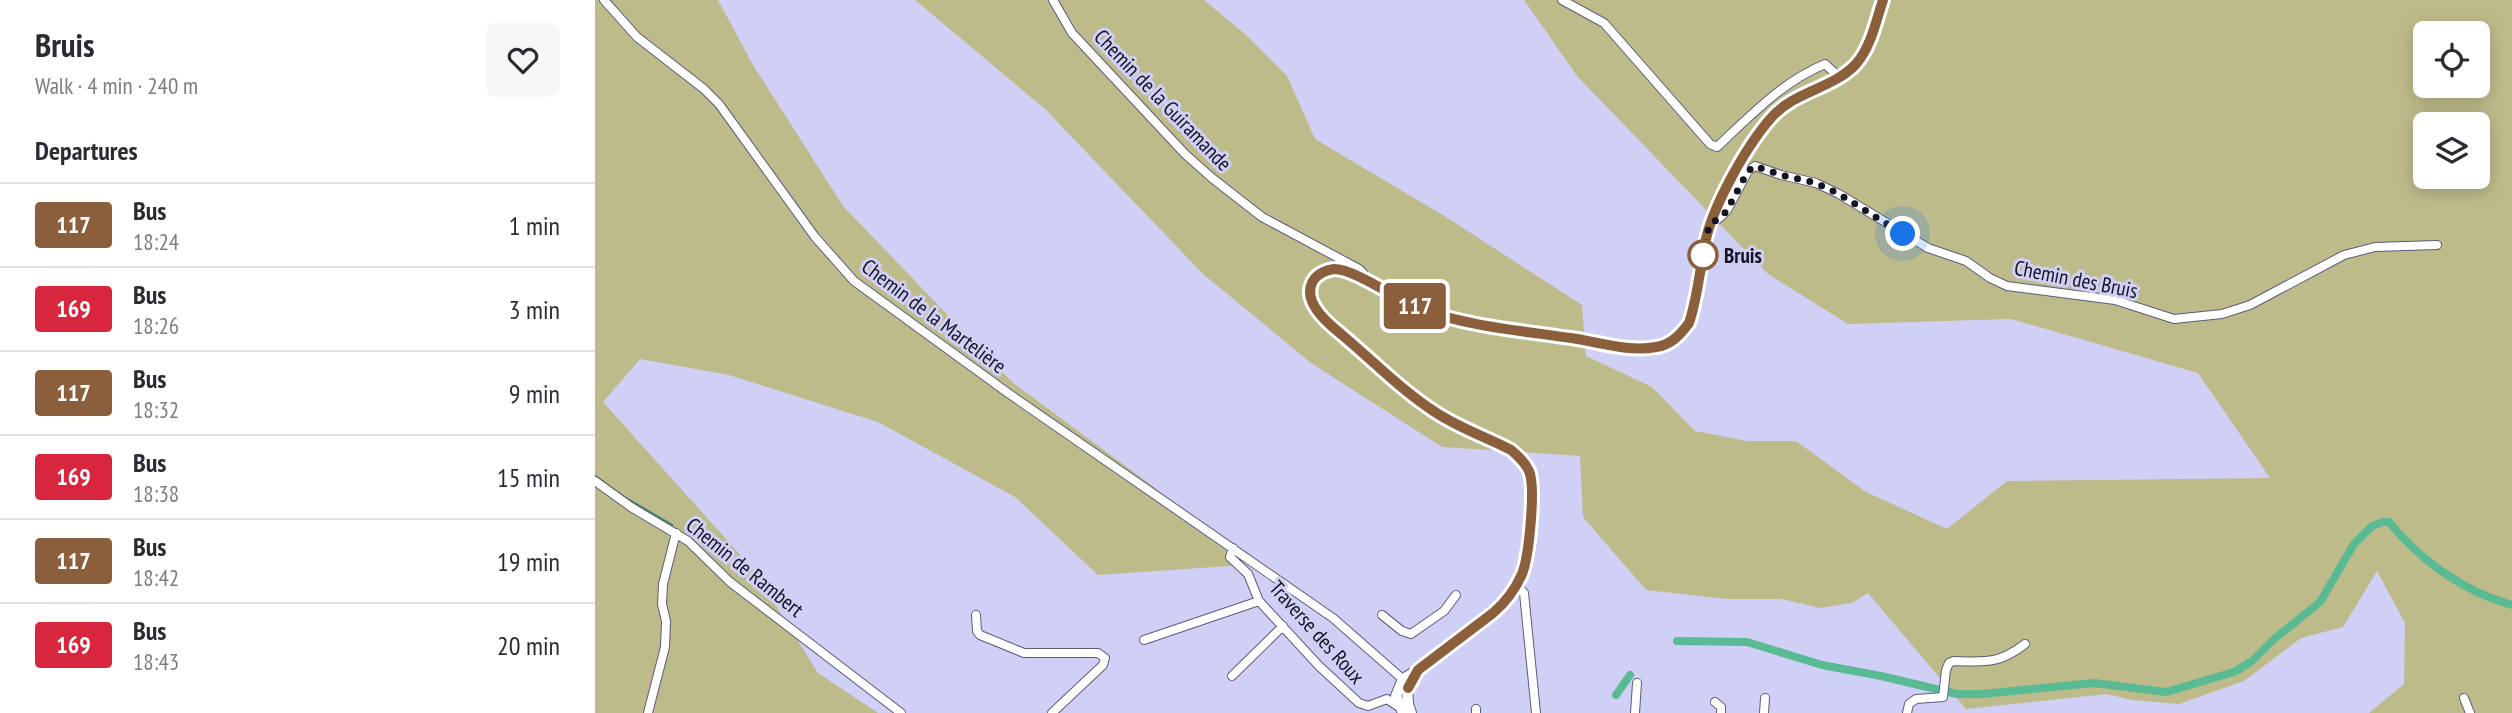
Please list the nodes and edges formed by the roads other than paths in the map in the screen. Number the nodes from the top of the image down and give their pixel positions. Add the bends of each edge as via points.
1 (604, 0) edge
2 (1053, 0) edge
3 (1562, 0) edge
4 (1883, 0) edge
5 (1839, 77) junction
6 (1709, 226) junction
7 (2437, 245) dead end
8 (1325, 250) junction
9 (1325, 271) junction
10 (1363, 279) junction
11 (595, 481) edge
12 (676, 533) junction
13 (1232, 550) junction
14 (1517, 585) junction
15 (1456, 595) dead end
16 (1259, 601) junction
17 (976, 615) dead end
18 (1382, 615) dead end
19 (1283, 625) junction
20 (1144, 640) dead end
21 (2025, 644) dead end
22 (1233, 676) dead end
23 (1405, 683) junction
24 (1637, 683) dead end
25 (1765, 698) dead end
26 (2464, 698) dead end
27 (1715, 702) dead end
28 (1401, 710) edge
29 (648, 713) edge
30 (901, 713) edge
31 (1052, 713) edge
32 (1411, 713) edge
33 (1535, 713) edge
34 (1635, 713) edge
35 (1721, 713) edge
36 (1763, 713) edge
37 (1907, 713) edge
38 (2470, 713) edge

1 - 13 street, Chemin de la Martelière via 637,37 719,104 815,237 854,281
2 - 8 street, Chemin de la Guiramande via 1072,33 1185,154 1262,217
3 - 5 street via 1604,23 1717,147 1767,99 1802,74 1825,64
4 - 5 street via 1866,48 1857,63
5 - 6 street via 1799,96 1772,117 1736,172
6 - 7 street, Chemin des Bruis via 1726,212 1755,166 1816,183 1929,248 1966,261 2007,286 2115,300 2174,319 2222,314 2250,305 2344,255 2375,247
6 - 10 street via 1689,323 1681,335 1656,347 1623,346 1457,319 1398,299
8 - 9 street
8 - 10 street, Chemin de la Guiramande via 1363,272
9 - 10 street via 1346,271
9 - 14 street via 1317,276 1310,294 1329,325 1433,411 1522,459 1532,484 1524,570
11 - 12 street, Chemin de Rambert
12 - 29 street via 663,584 665,647
12 - 30 street, Chemin de Rambert via 730,582
13 - 16 street, Traverse des Roux via 1230,558 1248,574
13 - 23 street, Chemin de la Martelière via 1333,618
14 - 23 street via 1493,613
14 - 33 street via 1524,593
15 - 18 street via 1444,611 1411,634
16 - 19 street, Traverse des Roux
16 - 20 street
17 - 31 street via 980,635 1024,653 1098,653 1105,658
19 - 22 street
19 - 28 street, Traverse des Roux via 1359,703 1368,706 1387,699
21 - 37 street via 2000,660 1949,663 1940,698 1916,699
23 - 28 street via 1397,691
23 - 32 street
24 - 34 street
25 - 36 street
26 - 38 street
27 - 35 street

